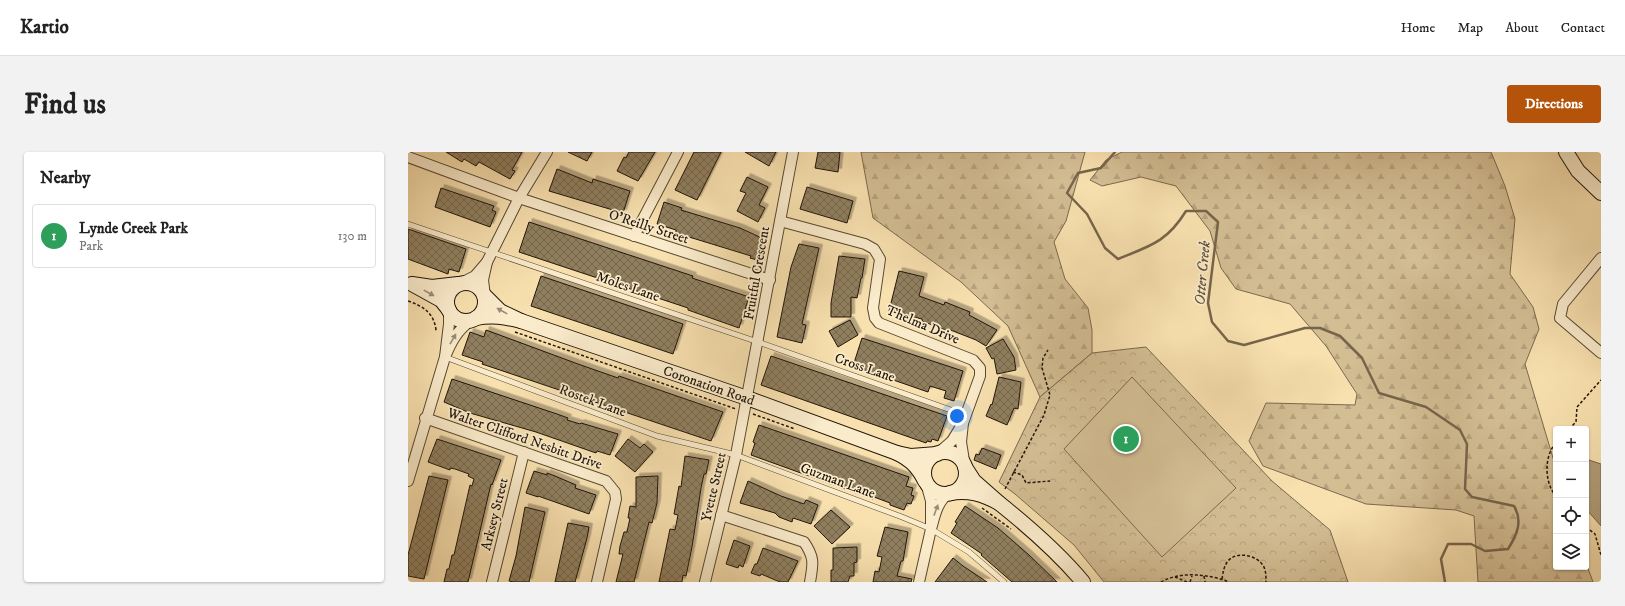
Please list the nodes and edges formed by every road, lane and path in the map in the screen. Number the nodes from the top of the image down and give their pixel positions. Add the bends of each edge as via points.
1 (547, 152) edge
2 (678, 152) edge
3 (793, 152) edge
4 (1566, 152) edge
5 (408, 157) edge
6 (1601, 193) edge
7 (519, 198) junction
8 (780, 221) junction
9 (408, 224) edge
10 (634, 236) junction
11 (492, 252) junction
12 (1601, 258) edge
13 (487, 262) junction
14 (770, 280) junction
15 (410, 283) edge
16 (459, 284) junction
17 (485, 296) junction
18 (408, 301) edge
19 (449, 310) junction
20 (473, 319) junction
21 (521, 320) junction
22 (509, 330) dead end
23 (442, 331) dead end
24 (758, 342) junction
25 (1048, 350) dead end
26 (1601, 354) edge
27 (445, 357) junction
28 (1601, 380) edge
29 (747, 398) junction
30 (732, 407) dead end
31 (756, 416) dead end
32 (425, 418) junction
33 (964, 419) junction
34 (1572, 426) edge
35 (801, 431) dead end
36 (1553, 446) edge
37 (524, 452) junction
38 (897, 453) junction
39 (936, 454) junction
40 (736, 455) junction
41 (964, 467) junction
42 (1013, 472) junction
43 (408, 482) edge
44 (1050, 482) dead end
45 (926, 483) junction
46 (1004, 489) dead end
47 (1553, 492) edge
48 (950, 493) junction
49 (999, 503) junction
50 (982, 508) dead end
51 (721, 515) junction
52 (930, 529) junction
53 (1589, 530) edge
54 (1014, 531) dead end
55 (1601, 555) edge
56 (1192, 576) junction
57 (1204, 576) junction
58 (1175, 577) junction
59 (1222, 579) junction
60 (492, 582) edge
61 (597, 582) edge
62 (705, 582) edge
63 (810, 582) edge
64 (919, 582) edge
65 (1004, 582) edge
66 (1083, 582) edge
67 (1161, 582) edge
68 (1188, 582) edge
69 (1205, 582) edge
70 (1229, 582) edge
71 (1266, 582) edge

1 - 7 street
2 - 10 street
3 - 8 street, Fruitful Crescent
4 - 6 street via 1578,172
5 - 7 street, O'Reilly Street
7 - 10 street, O'Reilly Street
7 - 11 street
8 - 14 street, Fruitful Crescent
8 - 33 street, Thelma Drive via 874,249 880,259 873,308 874,318 879,324 973,360 980,368 980,376
9 - 11 lane, Moles Lane
10 - 14 street, O'Reilly Street
11 - 13 street
11 - 24 lane, Moles Lane
12 - 26 street via 1563,304 1560,318
13 - 16 street via 475,276
13 - 17 street via 483,280
14 - 24 street, Fruitful Crescent
15 - 16 street via 432,287
15 -> 19 street via 436,297
16 - 17 street via 471,283
16 - 19 street via 449,292
17 - 20 street via 484,308
21 -> 17 street, Coronation Road via 500,311
18 - 23 path via 431,313 436,330
19 - 20 street via 458,319
19 - 27 street
20 - 21 street, Coronation Road via 498,316
27 -> 20 street via 460,328
21 - 29 street, Coronation Road
22 - 30 path
24 - 29 street, Fruitful Crescent
24 - 33 lane, Cross Lane
25 - 42 path via 1043,358 1042,368 1050,395 1044,415
27 - 32 street
27 - 40 lane, Rostek Lane via 657,436
28 - 34 path via 1577,407 1576,422
29 - 38 street, Coronation Road
29 - 40 street, Yvette Street
31 - 35 path
32 - 37 street, Walter Clifford Nesbitt Drive
32 - 43 street
33 - 39 street, Thelma Drive via 952,441
33 - 41 street, Thelma Drive via 961,442
36 - 47 path via 1547,465
37 - 60 street, Arksey Street
37 - 61 street, Walter Clifford Nesbitt Drive via 606,481 614,492 615,506
38 - 39 street, Coronation Road via 911,456
38 - 45 street, Coronation Road via 918,467
39 - 41 street via 950,453 961,460
39 - 45 street via 926,463
40 - 51 street, Yvette Street
40 - 52 lane, Guzman Lane
41 - 48 street via 966,474 961,486
41 - 49 street via 974,481
42 - 44 path via 1022,475 1026,483
42 - 46 path
45 - 48 street via 936,492
45 - 52 street via 931,502
48 - 49 street via 971,492
52 -> 48 street via 937,507
49 - 66 street via 1033,532
50 - 54 path
51 - 62 street, Yvette Street
51 - 63 street via 804,542 814,560
52 - 64 street
52 - 65 lane, Guzman Lane via 969,552
53 - 55 path via 1594,534
56 - 57 path
56 - 58 path
56 - 68 path
57 - 59 path
57 - 69 path
58 - 67 path
58 - 68 path
59 - 70 path
59 - 71 path via 1229,559 1239,555 1252,556 1262,563 1266,571

